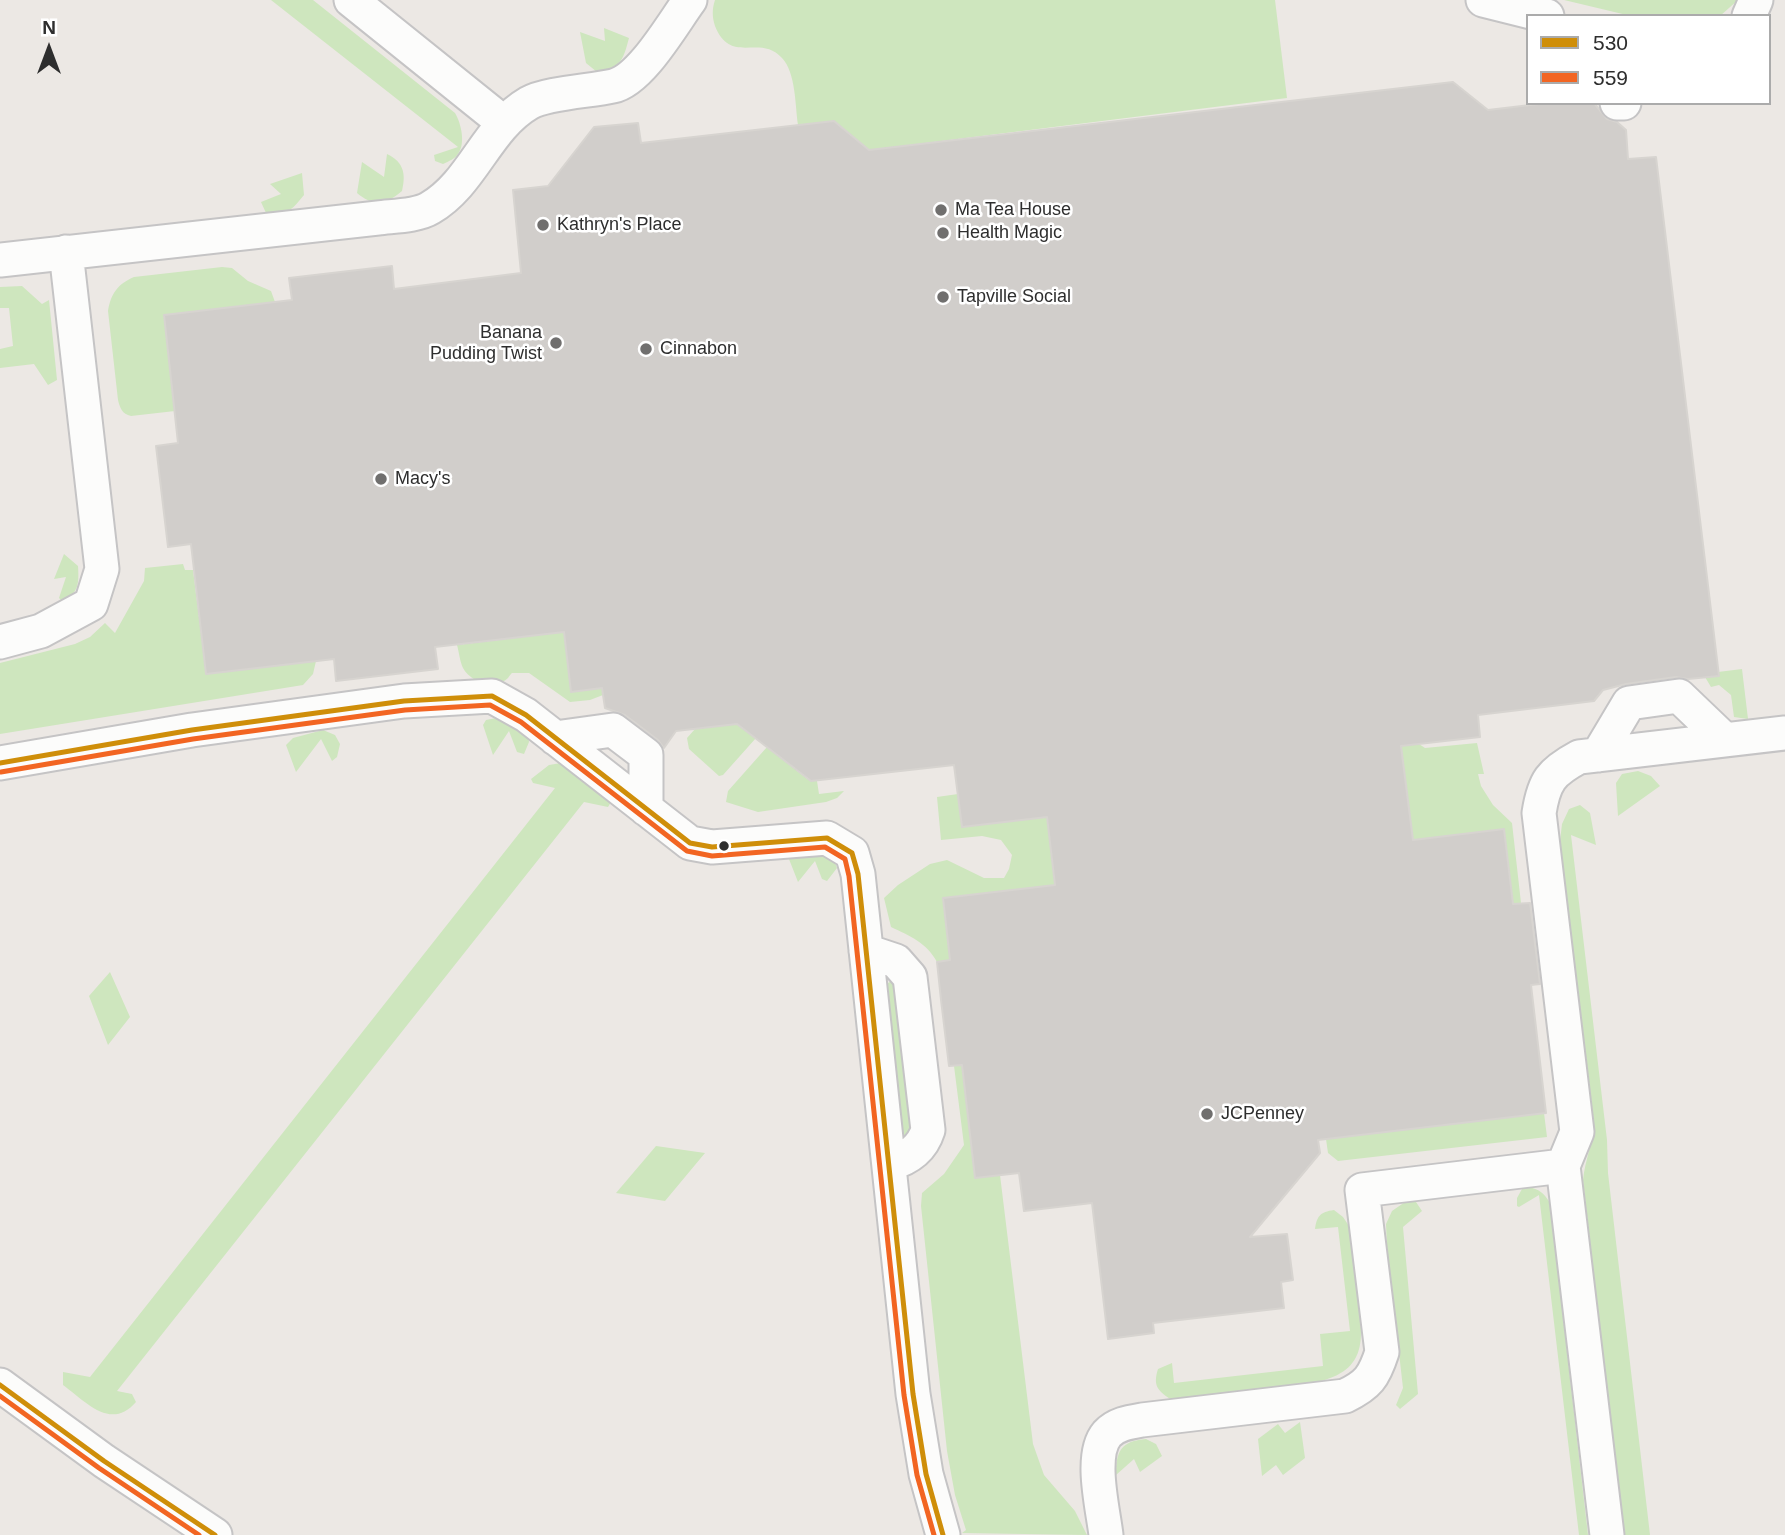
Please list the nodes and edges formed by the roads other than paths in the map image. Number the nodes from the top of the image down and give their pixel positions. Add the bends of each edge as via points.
1 (351, 0) edge
2 (690, 0) edge
3 (1483, 0) edge
4 (1537, 9) edge
5 (504, 123) junction
6 (66, 252) junction
7 (0, 260) edge
8 (0, 642) edge
9 (1785, 733) edge
10 (1725, 740) junction
11 (1598, 755) junction
12 (0, 763) edge
13 (1563, 1166) junction
14 (0, 1385) edge
15 (214, 1535) edge
16 (943, 1535) edge
17 (1105, 1535) edge
18 (1606, 1535) edge

1 - 5 street
2 - 5 street via 632,76 616,86 530,102
3 - 4 street
5 - 6 street via 455,188 428,209 378,219
6 - 7 street
6 - 8 street via 102,569 91,604 41,631
9 - 10 street
10 - 11 street
10 - 11 street via 1679,696 1629,703
11 - 13 street via 1579,757 1550,776 1539,813 1577,1132
12 - 16 street via 404,701 492,696 555,738 612,730 646,755 646,809 690,843 712,846 827,838 852,853 858,874 913,1394 926,1474
13 - 17 street via 1362,1190 1382,1352 1376,1371 1363,1388 1345,1396 1121,1424 1108,1433 1097,1462
13 - 18 street
14 - 15 street

